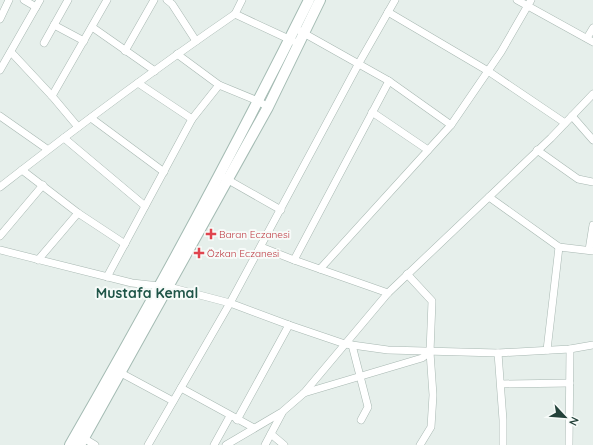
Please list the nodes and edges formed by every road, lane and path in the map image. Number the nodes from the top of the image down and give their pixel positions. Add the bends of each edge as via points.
1 (9, 0) edge
2 (24, 0) edge
3 (40, 0) edge
4 (68, 0) edge
5 (107, 0) edge
6 (154, 0) edge
7 (309, 0) edge
8 (320, 0) edge
9 (395, 0) edge
10 (517, 0) edge
11 (171, 1) edge
12 (240, 1) edge
13 (530, 3) edge
14 (36, 7) junction
15 (388, 12) junction
16 (235, 14) junction
17 (0, 19) edge
18 (54, 25) junction
19 (92, 27) junction
20 (593, 28) edge
21 (299, 31) junction
22 (590, 40) edge
23 (84, 41) junction
24 (196, 41) junction
25 (294, 41) junction
26 (44, 43) dead end
27 (126, 51) junction
28 (11, 52) junction
29 (177, 54) junction
30 (359, 63) junction
31 (1, 66) edge
32 (488, 71) junction
33 (155, 72) junction
34 (389, 81) junction
35 (138, 83) junction
36 (219, 84) junction
37 (593, 94) edge
38 (52, 96) junction
39 (258, 101) junction
40 (268, 107) junction
41 (372, 112) junction
42 (0, 116) edge
43 (572, 116) junction
44 (91, 118) junction
45 (192, 119) junction
46 (565, 123) junction
47 (451, 125) junction
48 (78, 127) junction
49 (64, 138) junction
50 (593, 140) edge
51 (47, 149) junction
52 (428, 150) junction
53 (537, 150) junction
54 (22, 170) junction
55 (164, 172) junction
56 (223, 177) junction
57 (593, 182) edge
58 (43, 185) junction
59 (0, 187) edge
60 (489, 196) junction
61 (145, 206) junction
62 (281, 210) junction
63 (78, 213) junction
64 (593, 225) edge
65 (0, 236) edge
66 (125, 244) junction
67 (261, 247) junction
68 (560, 247) junction
69 (0, 250) edge
70 (591, 251) edge
71 (38, 260) junction
72 (294, 260) junction
73 (320, 269) junction
74 (407, 274) junction
75 (107, 277) junction
76 (164, 286) junction
77 (388, 292) junction
78 (230, 303) junction
79 (288, 325) junction
80 (348, 345) junction
81 (593, 345) edge
82 (570, 349) junction
83 (547, 350) junction
84 (430, 352) junction
85 (498, 353) junction
86 (121, 373) junction
87 (360, 377) junction
88 (570, 383) junction
89 (501, 384) junction
90 (181, 388) junction
91 (304, 393) junction
92 (173, 401) junction
93 (282, 412) junction
94 (230, 416) junction
95 (237, 420) junction
96 (361, 420) dead end
97 (254, 428) junction
98 (271, 434) junction
99 (80, 439) edge
100 (70, 445) edge
101 (95, 445) edge
102 (148, 445) edge
103 (214, 445) edge
104 (226, 445) edge
105 (265, 445) edge
106 (284, 445) edge
107 (420, 445) edge
108 (503, 445) edge
109 (569, 445) edge

1 - 17 street
2 - 14 street
3 - 14 street
4 - 18 street
5 - 19 street
6 - 27 street
7 - 21 street
8 - 21 street
9 - 15 street
10 - 13 street
11 - 24 street
12 - 16 street
13 - 22 street
13 - 32 street
14 - 28 street
15 - 30 street
15 - 32 street
16 - 24 street
16 - 25 street
18 - 23 street
18 - 26 street
19 - 23 street
19 - 27 street
20 - 22 street
21 - 25 street
21 - 30 street
23 - 38 street
24 - 29 street
25 - 39 street
25 - 40 street
27 - 33 street
28 - 31 street
28 - 38 street
29 - 33 street
29 - 36 street
30 - 34 street
30 - 62 street
32 - 46 street
32 - 47 street
33 - 35 street
34 - 41 street
34 - 47 street
35 - 44 street
35 - 45 street
36 - 39 street
36 - 45 street
37 - 43 street
38 - 48 street
39 - 40 street
39 - 56 street
40 - 56 street
41 - 52 street
41 - 72 street
42 - 51 street
43 - 46 street
43 - 50 street
44 - 48 street
44 - 55 street
45 - 55 street
46 - 53 street
47 - 52 street
48 - 49 street
49 - 51 street
49 - 61 street
51 - 54 street
52 - 73 street
53 - 57 street via 578,179
53 - 60 street
54 - 58 street
54 - 59 street
55 - 61 street
56 - 62 street
56 - 76 street
58 - 63 street
58 - 65 street
60 - 68 street
60 - 74 street
61 - 66 street
62 - 67 street
63 - 66 street
63 - 71 street
64 - 70 street
66 - 75 street
67 - 72 street
67 - 78 street
68 - 70 street
68 - 83 street
69 - 71 street
71 - 75 street
72 - 73 street
73 - 77 street
74 - 77 street
74 - 84 street via 432,302
75 - 76 street via 132,283
76 - 78 street
76 - 86 street
76 - 99 street
77 - 80 street
78 - 79 street
78 - 90 street
79 - 80 street
79 - 95 street
80 - 84 street
80 - 87 street
80 - 91 street
81 - 82 street
82 - 83 street
82 - 88 street
83 - 85 street
84 - 85 street
84 - 87 street via 422,358
84 - 107 street via 433,395 431,427
85 - 89 street
86 - 92 street
86 - 99 street
87 - 91 street
87 - 96 street via 368,407
88 - 89 street
88 - 109 street
89 - 108 street
90 - 92 street
90 - 94 street
91 - 93 street
92 - 102 street
93 - 97 street
93 - 98 street
94 - 95 street
94 - 103 street
95 - 97 street
97 - 104 street
98 - 105 street
98 - 106 street
99 - 100 street
99 - 101 street

